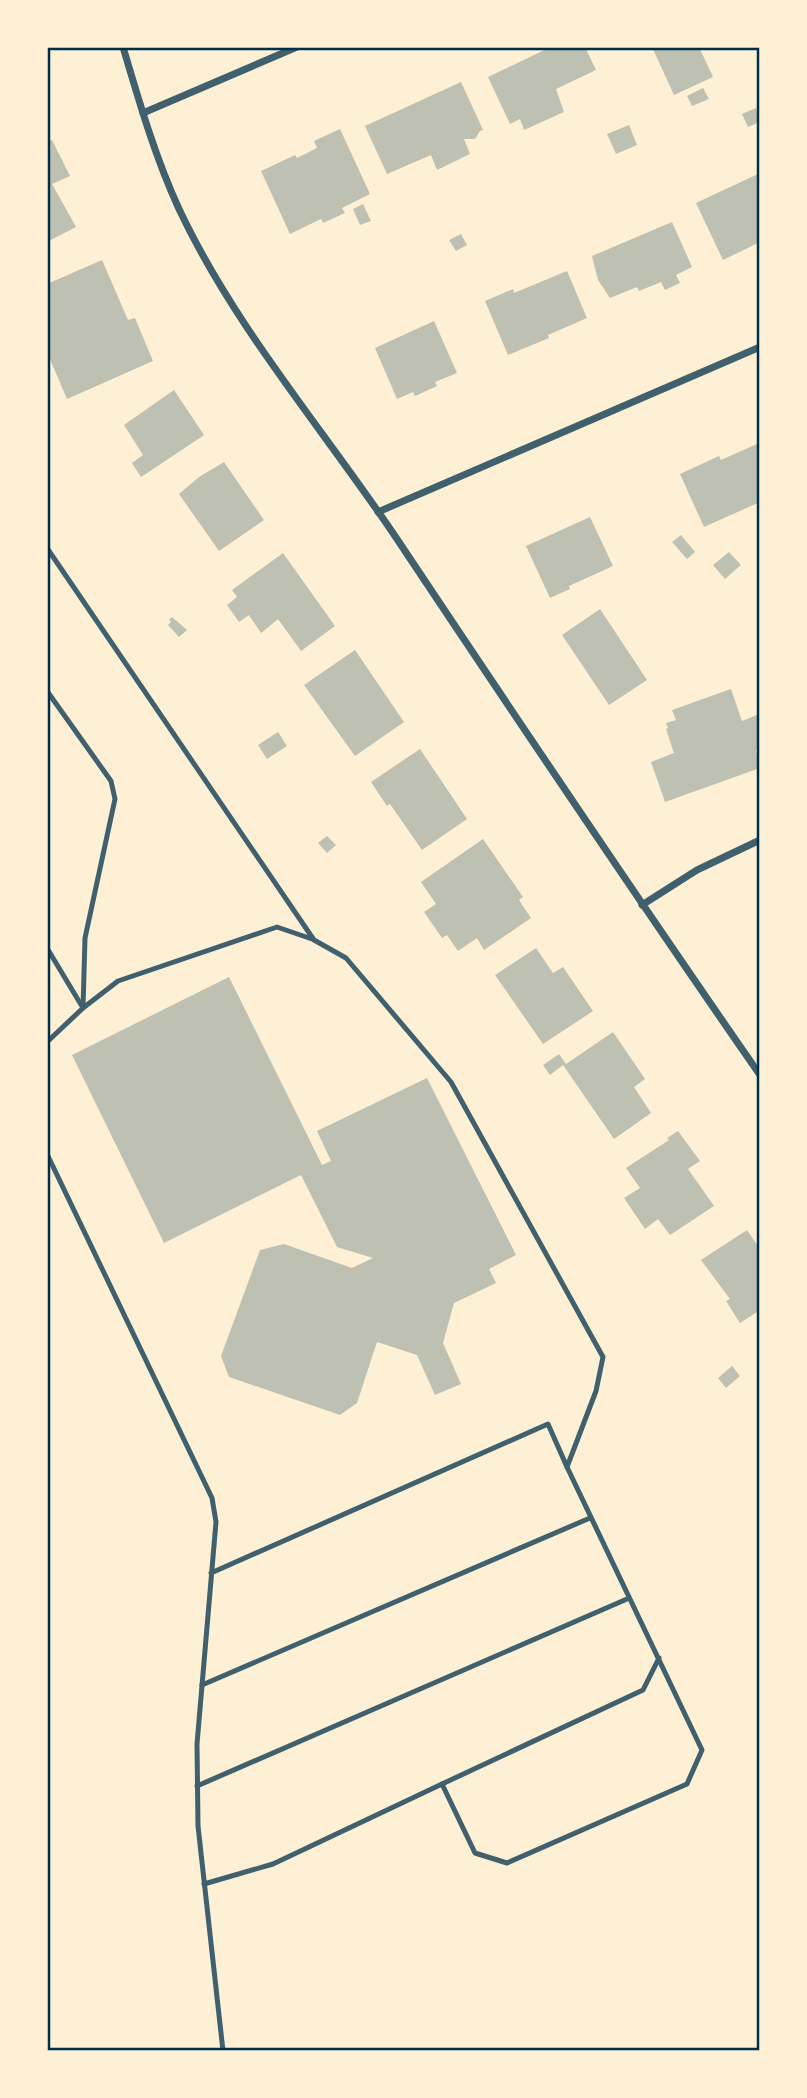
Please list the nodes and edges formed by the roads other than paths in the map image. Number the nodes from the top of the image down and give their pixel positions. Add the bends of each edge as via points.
1 (124, 47) edge
2 (296, 47) edge
3 (143, 113) junction
4 (760, 347) edge
5 (378, 512) junction
6 (47, 548) edge
7 (47, 691) edge
8 (760, 840) edge
9 (642, 905) junction
10 (314, 940) junction
11 (47, 948) edge
12 (83, 1008) junction
13 (47, 1042) edge
14 (760, 1075) edge
15 (47, 1154) edge
16 (567, 1467) junction
17 (590, 1518) junction
18 (211, 1573) junction
19 (627, 1599) junction
20 (659, 1658) junction
21 (202, 1685) junction
22 (442, 1784) junction
23 (197, 1786) junction
24 (204, 1884) junction
25 (223, 2051) edge

1 - 3 street
2 - 3 street
3 - 5 street via 178,208 213,272
4 - 5 street
5 - 9 street
6 - 10 lane
7 - 12 lane via 111,782 115,799 85,938
8 - 9 street via 698,870
9 - 14 street
10 - 12 lane via 277,927 118,981
10 - 16 lane via 346,958 451,1082 603,1357 596,1391
11 - 12 lane
12 - 13 lane
15 - 18 lane via 212,1498 216,1522
16 - 17 lane
16 - 18 lane via 548,1424
17 - 19 lane
17 - 21 lane
18 - 21 lane
19 - 20 lane
19 - 23 lane
20 - 22 lane via 643,1690
20 - 22 lane via 702,1750 687,1784 507,1863 474,1853
21 - 23 lane
22 - 24 lane via 273,1864
23 - 24 lane
24 - 25 lane

